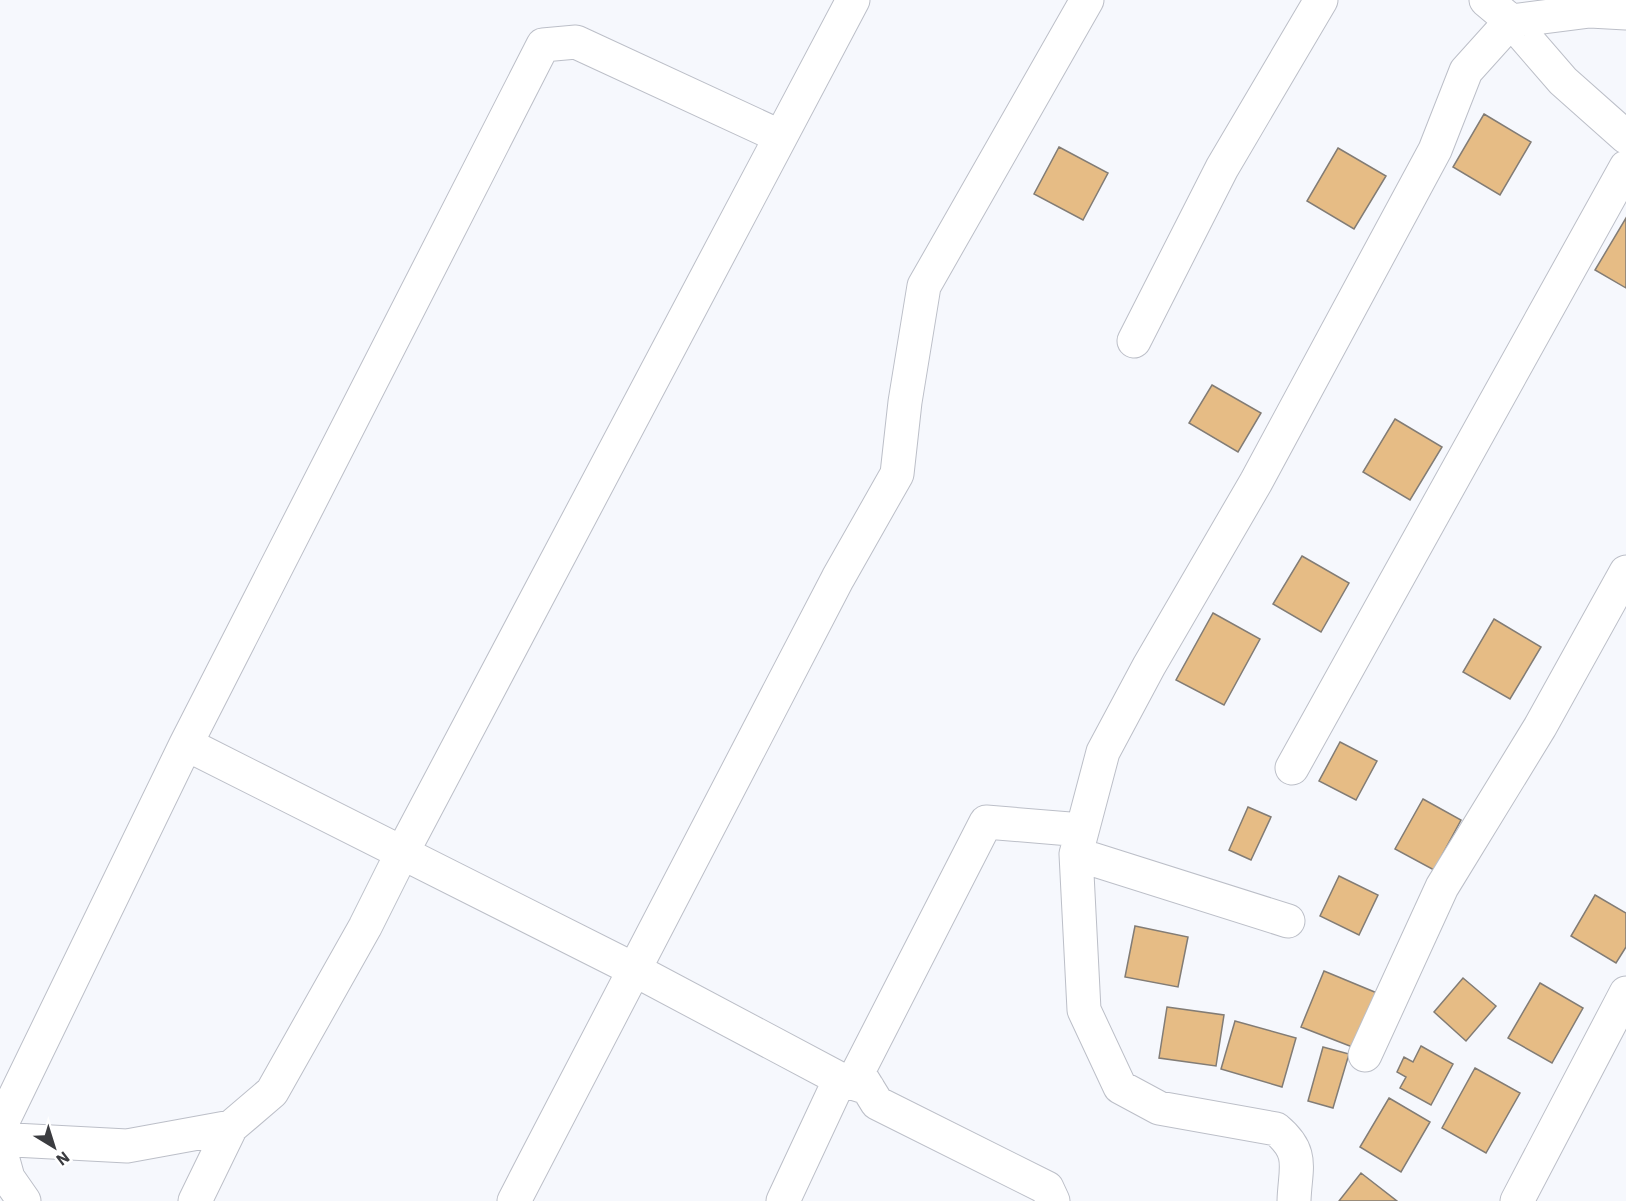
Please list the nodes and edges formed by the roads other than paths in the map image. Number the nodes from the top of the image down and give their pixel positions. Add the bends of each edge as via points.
1 (853, 0) edge
2 (1087, 0) edge
3 (1321, 0) edge
4 (1486, 0) edge
5 (1626, 13) edge
6 (1511, 21) junction
7 (779, 136) junction
8 (1626, 137) edge
9 (1626, 167) edge
10 (1134, 341) dead end
11 (1626, 572) edge
12 (186, 744) junction
13 (1292, 768) dead end
14 (1079, 842) junction
15 (402, 853) junction
16 (1288, 921) dead end
17 (633, 969) junction
18 (1626, 993) edge
19 (1365, 1055) dead end
20 (854, 1084) junction
21 (0, 1127) edge
22 (231, 1127) junction
23 (0, 1136) edge
24 (0, 1149) edge
25 (24, 1201) edge
26 (195, 1201) edge
27 (514, 1201) edge
28 (783, 1201) edge
29 (1053, 1201) edge
30 (1294, 1201) edge
31 (1517, 1201) edge

1 - 7 street
2 - 17 street via 924,286 897,474 838,578
3 - 10 street via 1222,168
4 - 6 street
5 - 6 street via 1590,11
6 - 8 street via 1563,81
6 - 14 street via 1466,71 1423,171 1256,482 1103,752
7 - 12 street via 576,42 543,45
7 - 15 street
9 - 13 street
11 - 19 street via 1540,727 1442,887
12 - 15 street
12 - 21 street
14 - 16 street
14 - 20 street via 986,822
14 - 30 street via 1084,1010 1119,1087 1159,1108 1276,1129 1290,1140 1298,1154
15 - 17 street
15 - 22 street via 360,937 272,1092
17 - 20 street
17 - 27 street
18 - 31 street
20 - 28 street
20 - 29 street via 877,1103 1047,1188
22 - 23 street via 127,1146
22 - 26 street
24 - 25 street via 8,1178

